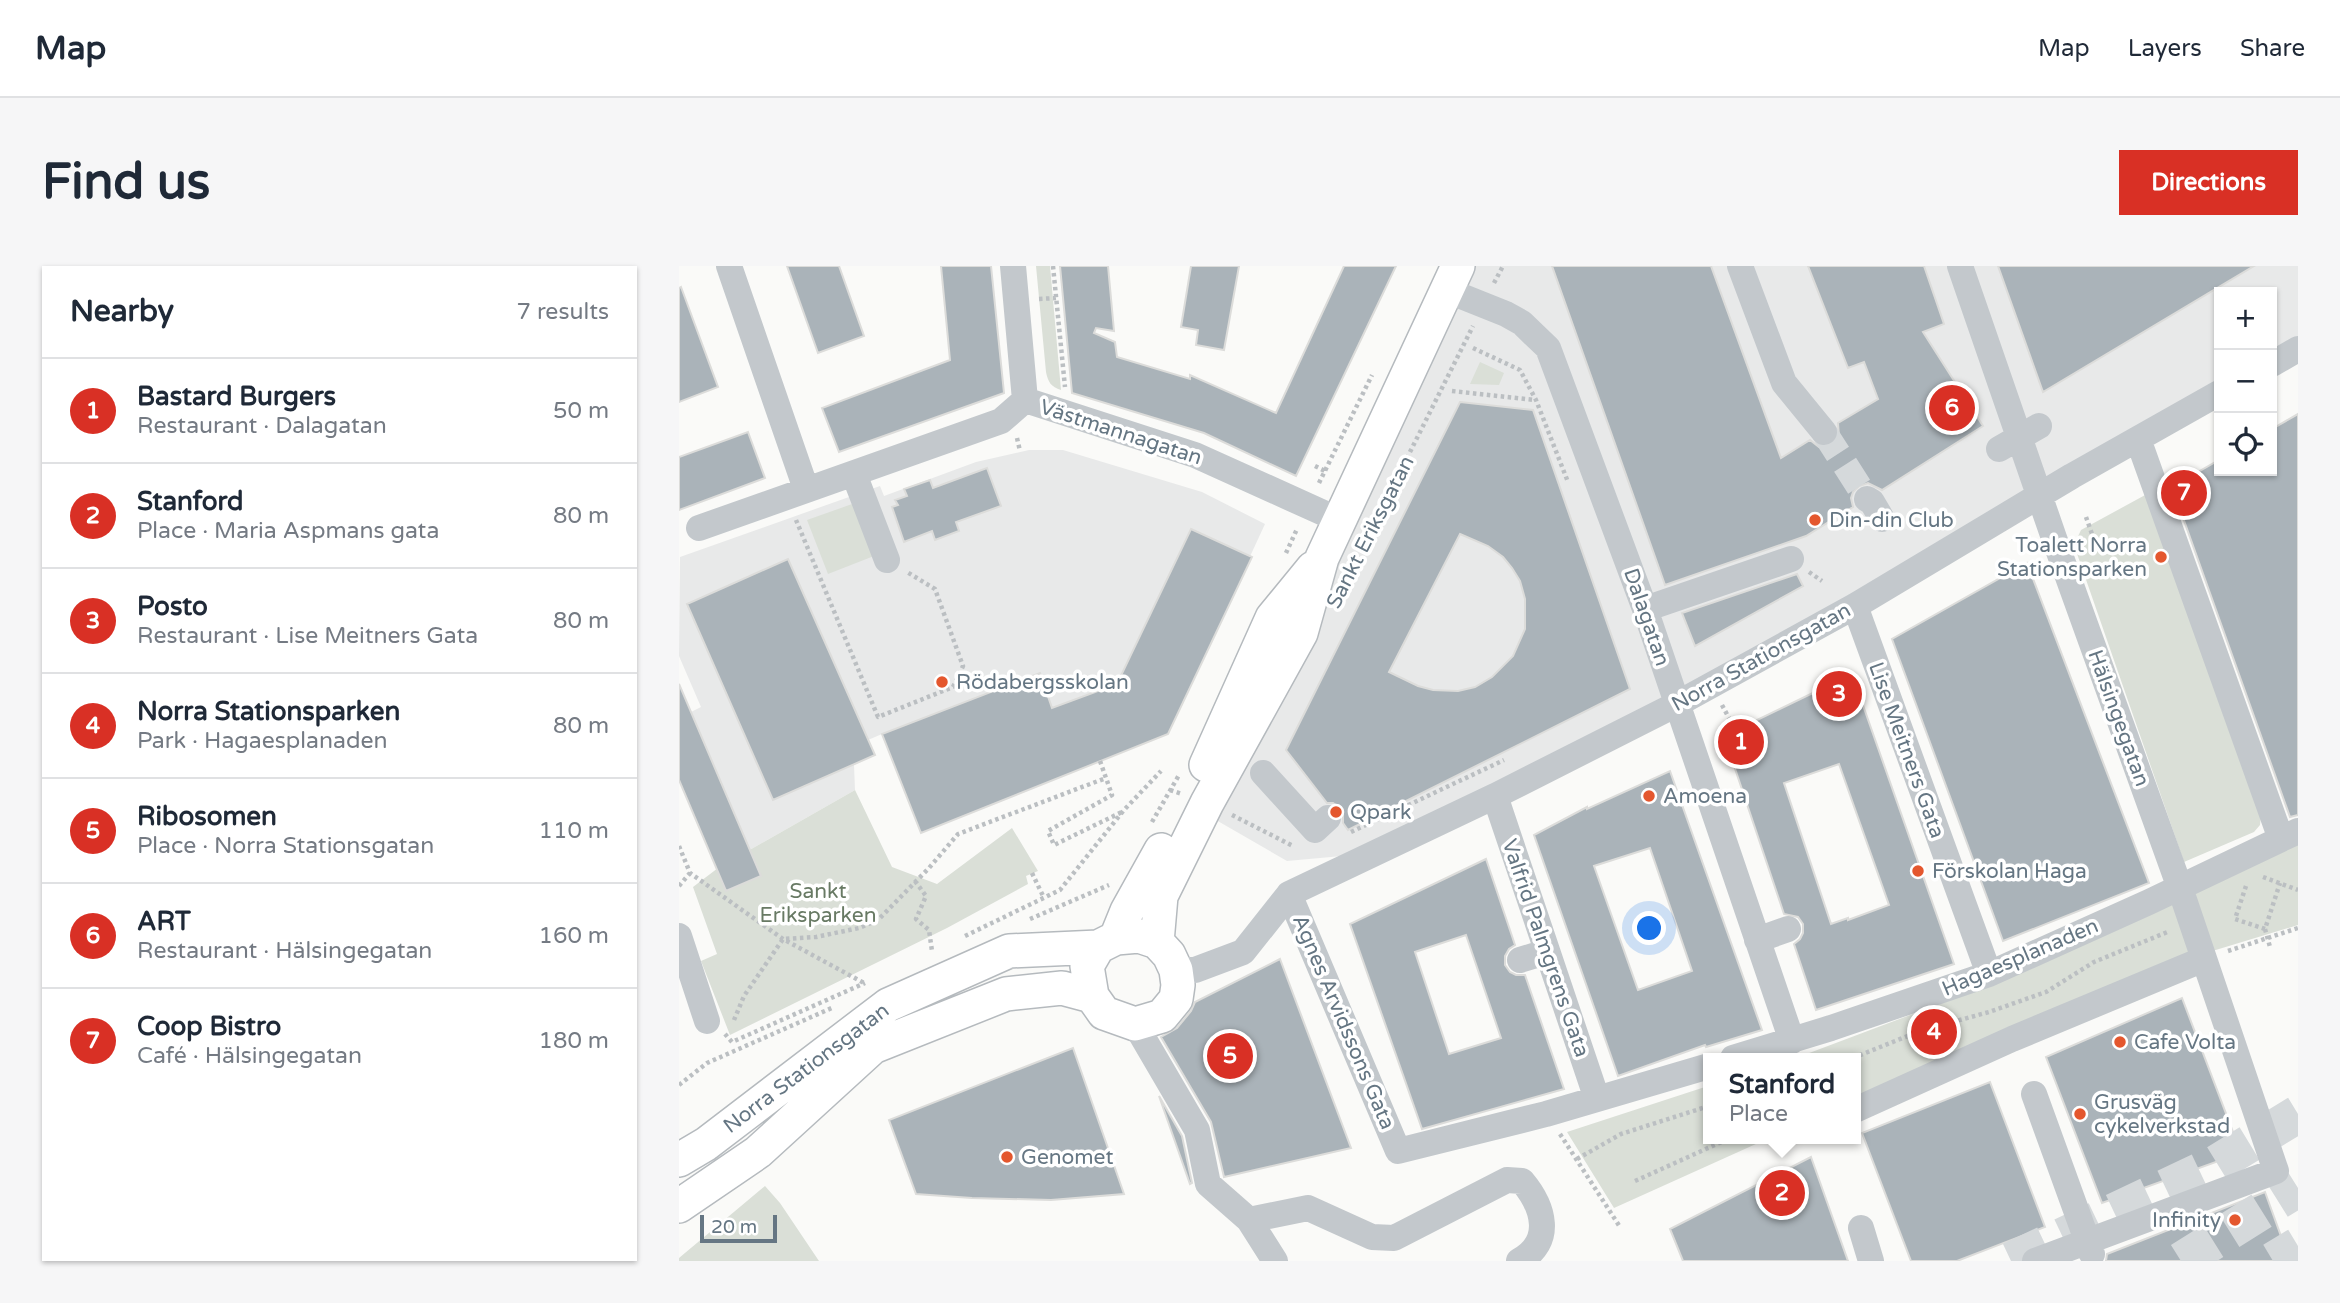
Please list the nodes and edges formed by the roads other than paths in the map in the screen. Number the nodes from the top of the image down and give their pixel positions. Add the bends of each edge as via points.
1 (729, 266) edge
2 (1013, 266) edge
3 (1740, 266) edge
4 (1960, 266) edge
5 (1452, 278) edge
6 (2298, 349) edge
7 (2277, 361) edge
8 (2214, 396) edge
9 (1025, 400) junction
10 (1824, 432) tunnel mouth
11 (2138, 439) junction
12 (854, 474) junction
13 (806, 489) junction
14 (2039, 495) junction
15 (1339, 520) junction
16 (699, 528) dead end
17 (1322, 558) junction
18 (1791, 559) dead end
19 (887, 560) road end
20 (1855, 606) junction
21 (1645, 609) junction
22 (1677, 704) junction
23 (1263, 773) dead end
24 (1495, 796) junction
25 (1328, 818) dead end
26 (2290, 835) edge
27 (2179, 888) junction
28 (1289, 894) junction
29 (1789, 929) dead end
30 (679, 936) edge
31 (1757, 940) junction
32 (1107, 942) junction
33 (1157, 942) junction
34 (1546, 951) junction
35 (2204, 959) junction
36 (1520, 960) dead end
37 (1989, 974) junction
38 (1176, 984) junction
39 (1092, 996) junction
40 (707, 1021) dead end
41 (1135, 1024) junction
42 (1792, 1041) junction
43 (1750, 1053) edge
44 (1703, 1068) edge
45 (2034, 1094) dead end
46 (1597, 1099) junction
47 (1861, 1108) edge
48 (679, 1160) edge
49 (679, 1206) edge
50 (1248, 1220) junction
51 (1861, 1228) dead end
52 (2089, 1248) junction
53 (1275, 1261) edge
54 (1519, 1261) edge
55 (1871, 1261) edge
56 (2035, 1261) edge

1 - 13 street
2 - 9 street, Västmannagatan
3 - 10 street via 1784,383
4 - 14 street, Hälsingegatan
5 - 15 main road, Sankt Eriksgatan
5 - 21 street, Dalagatan via 1484,304 1522,323 1548,348
6 - 7 street
8 - 11 street, Norra Stationsgatan
9 - 12 street via 1001,421
9 - 15 street, Västmannagatan via 1195,455
11 - 14 street, Norra Stationsgatan
11 - 26 street
12 - 13 street
12 - 19 street
13 - 16 street
14 - 20 street, Norra Stationsgatan
14 - 27 street, Hälsingegatan
15 - 17 main road, Sankt Eriksgatan
17 - 32 main road, Sankt Eriksgatan via 1272,618 1194,790
17 - 33 main road, Sankt Eriksgatan via 1301,633 1161,896
18 - 21 street
20 - 22 street, Norra Stationsgatan
20 - 37 street, Lise Meitners Gata
21 - 22 street, Dalagatan
22 - 24 street, Norra Stationsgatan
22 - 31 street, Dalagatan
23 - 25 street via 1315,830
24 - 28 street, Norra Stationsgatan
24 - 34 street, Valfrid Palmgrens Gata
26 - 27 street, Hagaesplanaden
27 - 35 street, Hälsingegatan
27 - 37 street, Hagaesplanaden
28 - 38 street, Norra Stationsgatan via 1244,952 1195,970
28 - 46 street, Agnes Arvidssons Gata via 1398,1151
29 - 31 street
30 - 40 street
31 - 42 street, Dalagatan
32 - 33 main road, Norra Stationsgatan via 1139,936
32 - 39 main road via 1087,966
32 - 48 main road, Norra Stationsgatan via 1009,951 888,1005
33 - 38 main road via 1169,955
34 - 36 street
34 - 46 street, Valfrid Palmgrens Gata
35 - 47 street
35 - 52 street, Hälsingegatan via 2276,1171
37 - 42 street, Hagaesplanaden
38 - 41 main road, Norra Stationsgatan via 1162,1016
39 - 41 main road, Norra Stationsgatan via 1104,1013
39 - 49 main road, Norra Stationsgatan via 1062,988 1006,994 873,1046 758,1152
41 - 50 street via 1197,1130 1208,1184
42 - 43 street, Hagaesplanaden
44 - 46 street
45 - 52 street
50 - 53 street
50 - 54 street via 1308,1208 1372,1237 1394,1238 1507,1180 1522,1181 1538,1205 1543,1227 1532,1254
51 - 55 street
52 - 56 street

